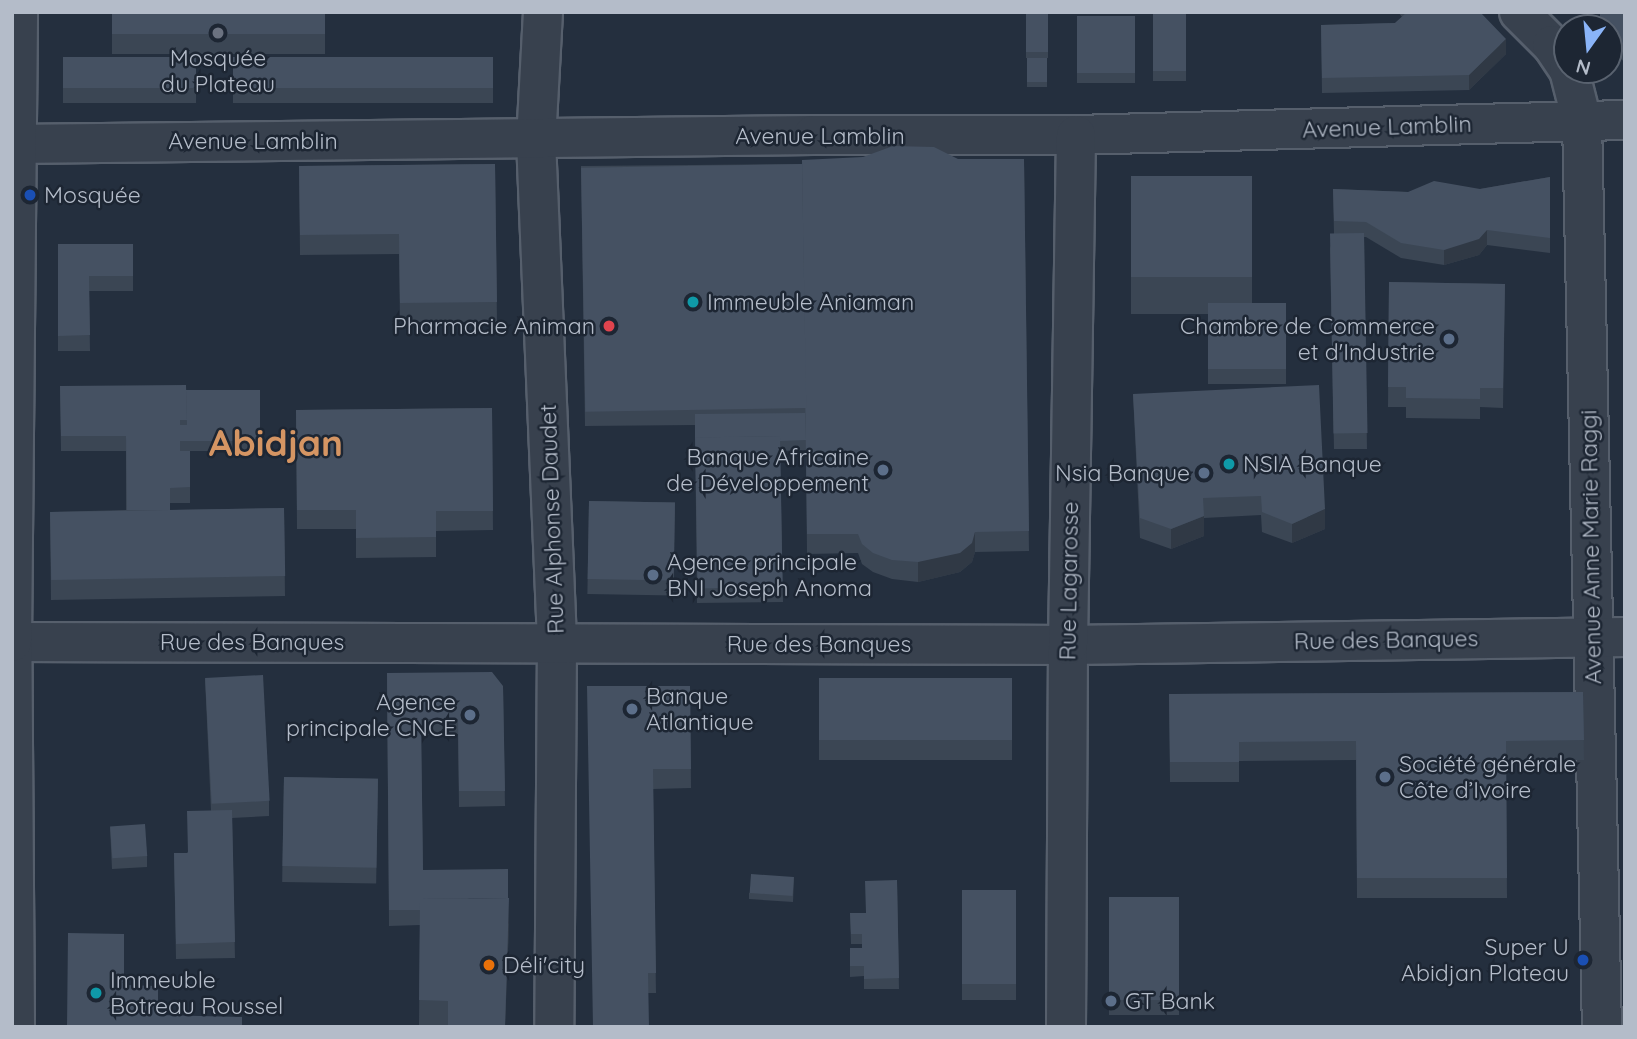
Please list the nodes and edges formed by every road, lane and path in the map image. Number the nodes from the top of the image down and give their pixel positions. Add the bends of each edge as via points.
1 (18, 12) edge
2 (543, 12) edge
3 (1519, 12) edge
4 (1553, 46) edge
5 (1572, 84) edge
6 (1625, 120) edge
7 (1582, 121) junction
8 (1076, 135) junction
9 (536, 140) junction
10 (14, 144) edge
11 (1608, 638) edge
12 (12, 642) edge
13 (557, 642) junction
14 (1068, 645) junction
15 (1611, 774) edge
16 (15, 1027) edge
17 (554, 1027) edge
18 (1066, 1027) edge
19 (1602, 1027) edge

1 - 10 street
2 - 9 street, Rue Alphonse Daudet
3 - 4 street, Avenue Anne Marie Raggi
5 - 7 street, Avenue Anne Marie Raggi
6 - 7 street, Avenue Lamblin
7 - 8 street, Avenue Lamblin
7 - 11 street, Avenue Anne Marie Raggi
8 - 9 street, Avenue Lamblin
8 - 14 street, Rue Lagarosse
9 - 10 street, Avenue Lamblin
9 - 13 street, Rue Alphonse Daudet
10 - 12 street
11 - 14 street, Rue des Banques
11 - 15 street, Avenue Anne Marie Raggi
12 - 13 street, Rue des Banques
12 - 16 street
13 - 14 street, Rue des Banques
13 - 17 street, Rue Alphonse Daudet
14 - 18 street, Rue Lagarosse
15 - 19 street, Avenue Anne Marie Raggi

